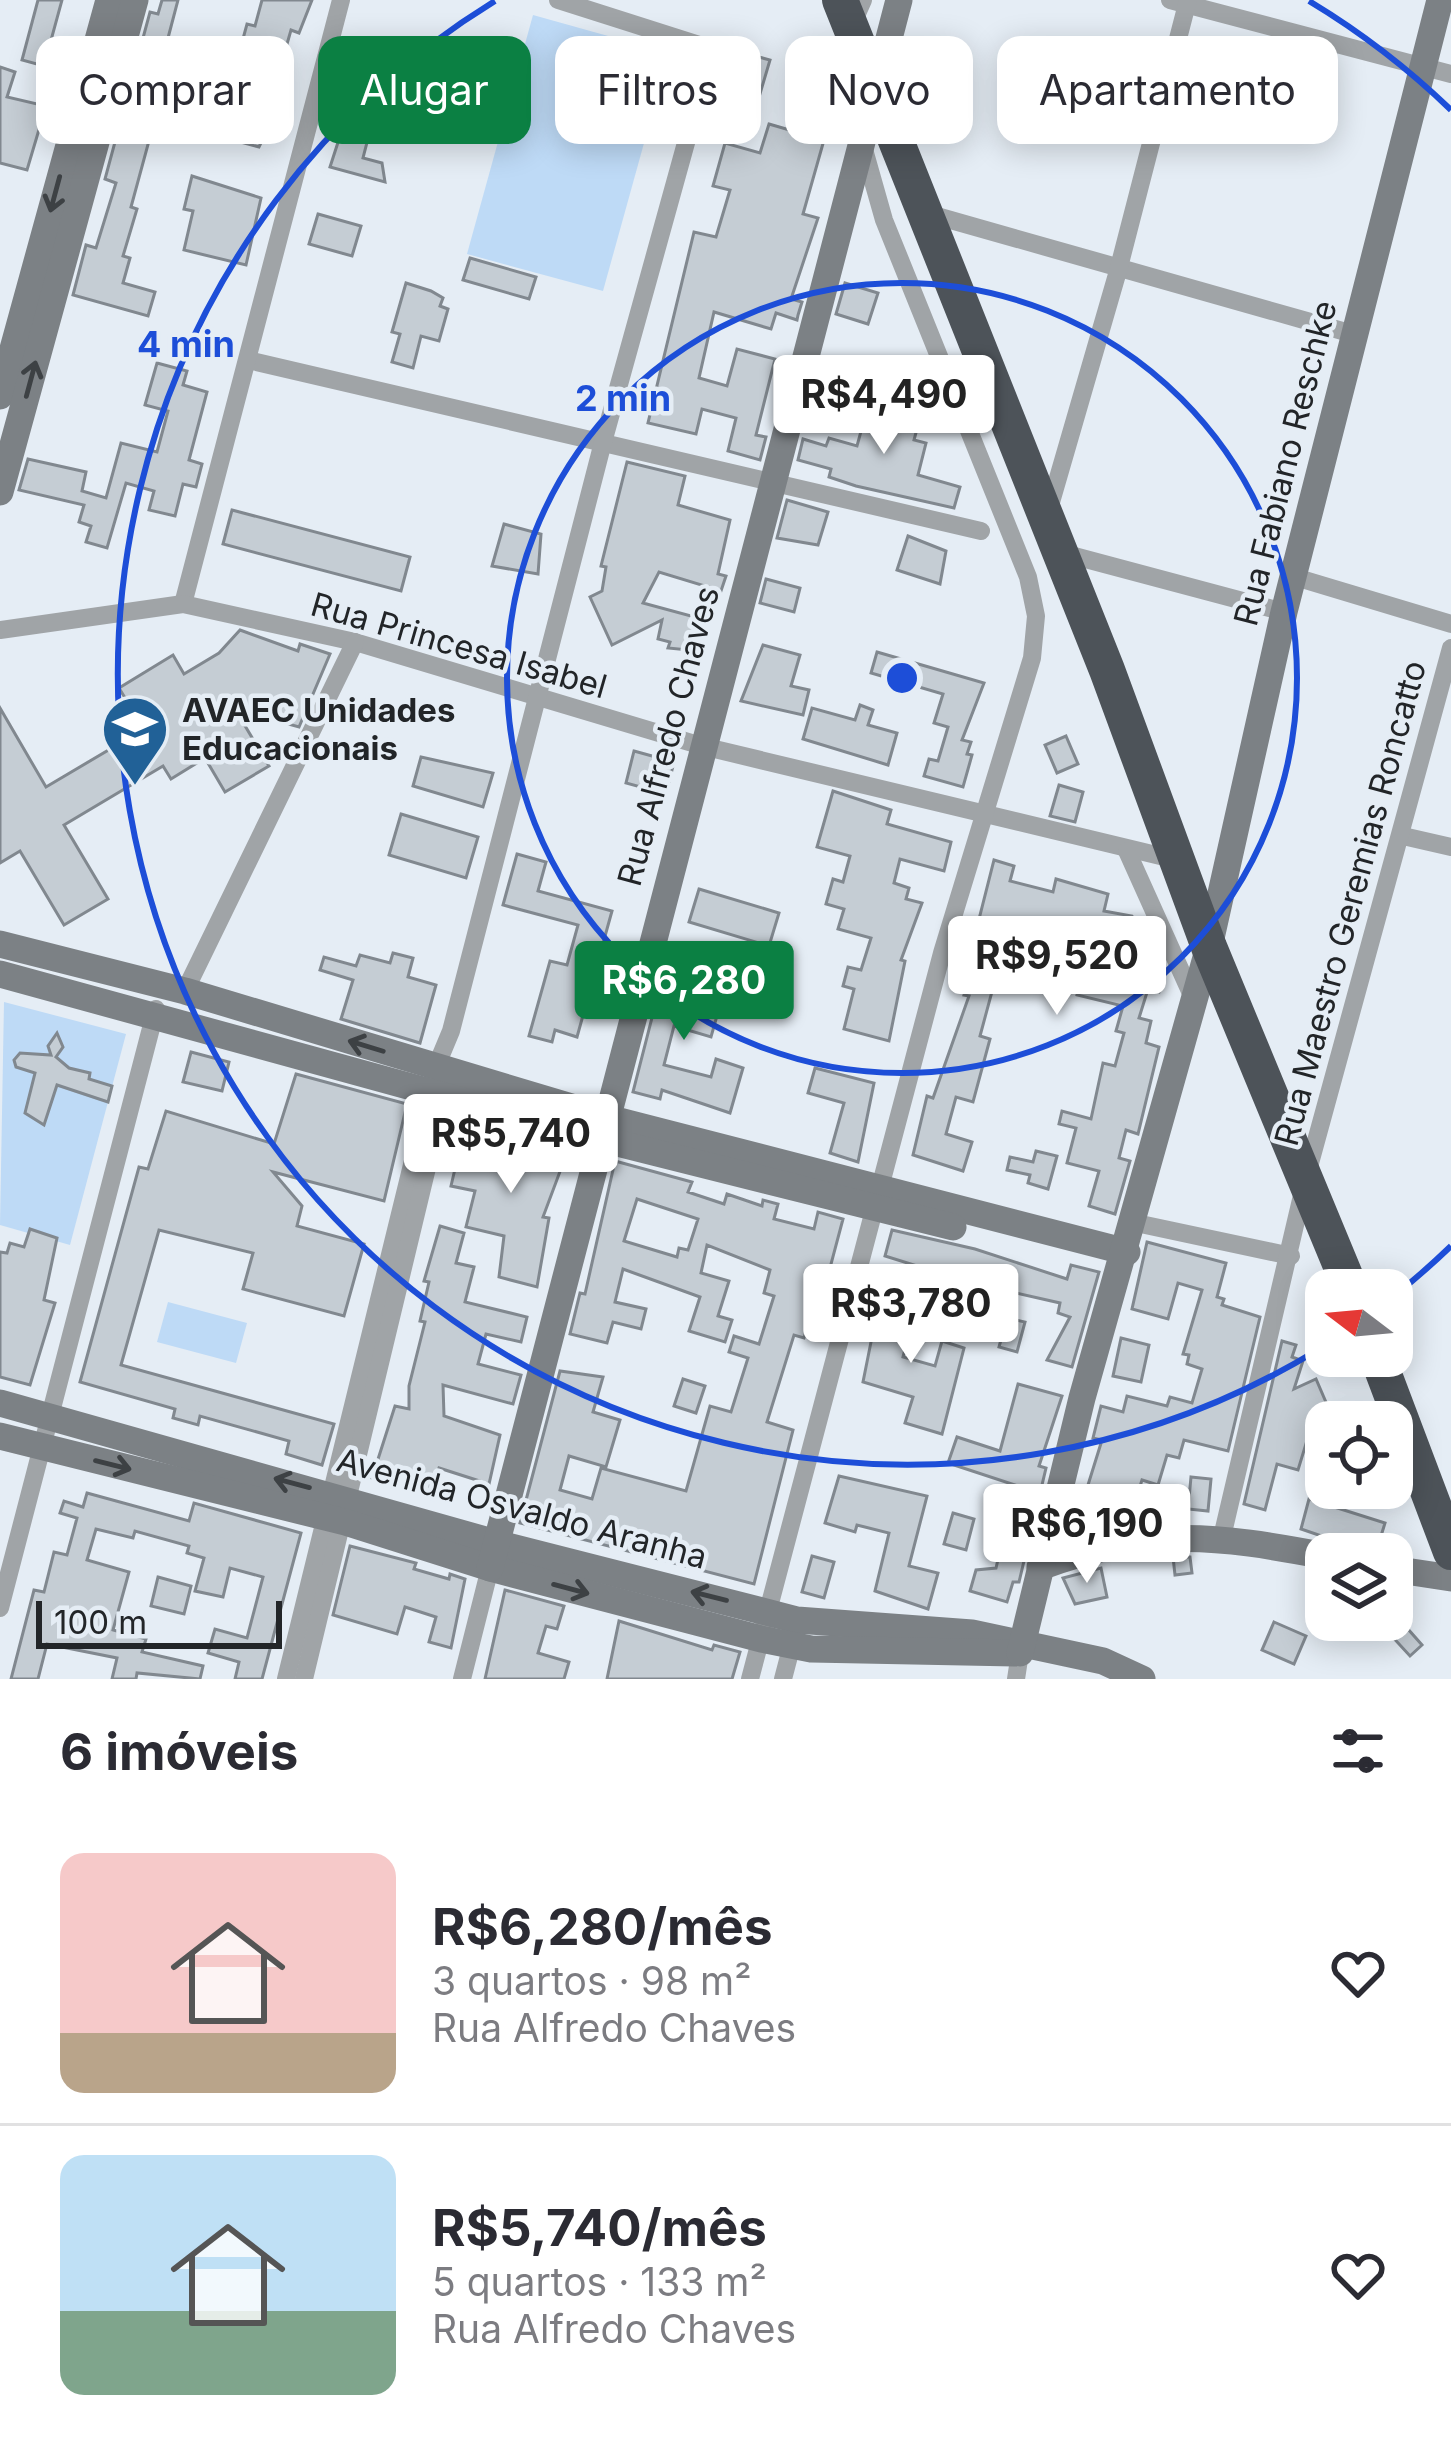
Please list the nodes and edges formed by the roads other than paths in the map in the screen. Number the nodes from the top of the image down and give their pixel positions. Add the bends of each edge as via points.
1 (109, 0) edge
2 (135, 0) edge
3 (341, 0) edge
4 (558, 0) edge
5 (898, 0) edge
6 (1441, 0) edge
7 (1181, 2) edge
8 (890, 36) edge
9 (1438, 70) edge
10 (896, 144) edge
11 (863, 146) joint
12 (922, 212) junction
13 (1118, 272) junction
14 (1352, 334) junction
15 (248, 360) junction
16 (0, 396) edge
17 (602, 446) junction
18 (772, 483) junction
19 (0, 492) edge
20 (981, 531) dead end
21 (1052, 535) junction
22 (1295, 577) junction
23 (183, 604) junction
24 (1285, 612) junction
25 (1451, 624) edge
26 (0, 630) edge
27 (355, 642) junction
28 (1451, 648) edge
29 (538, 699) junction
30 (702, 746) junction
31 (984, 812) junction
32 (1403, 836) junction
33 (1451, 847) edge
34 (1127, 851) junction
35 (1177, 860) junction
36 (0, 944) edge
37 (1209, 946) junction
38 (0, 974) edge
39 (173, 988) junction
40 (1195, 1002) junction
41 (155, 1013) junction
42 (440, 1082) junction
43 (604, 1129) junction
44 (1307, 1174) junction
45 (878, 1199) junction
46 (1136, 1222) junction
47 (1291, 1256) junction
48 (1125, 1261) junction
49 (1343, 1269) edge
50 (1386, 1377) edge
51 (0, 1403) edge
52 (47, 1416) junction
53 (0, 1436) edge
54 (40, 1447) junction
55 (340, 1508) junction
56 (1448, 1521) edge
57 (1222, 1537) junction
58 (1305, 1552) edge
59 (493, 1555) junction
60 (1040, 1568) junction
61 (1413, 1572) edge
62 (1451, 1578) edge
63 (0, 1608) edge
64 (764, 1625) junction
65 (795, 1632) junction
66 (1022, 1656) edge
67 (286, 1679) edge
68 (304, 1679) edge
69 (462, 1679) edge
70 (750, 1679) edge
71 (783, 1679) edge
72 (1142, 1679) edge

1 -> 16 street
19 -> 2 street
3 - 15 street
4 - 17 street via 712,50
5 - 8 street, Rua Alfredo Chaves
6 - 9 street, Rua Fabiano Reschke
7 - 9 street
7 - 13 street
9 - 14 street, Rua Fabiano Reschke
10 - 12 highway
11 - 18 street, Rua Alfredo Chaves
11 - 31 street via 1036,616 1032,658
12 - 13 street
12 - 21 highway
13 - 14 street
13 - 21 street
14 - 22 street, Rua Fabiano Reschke
15 - 17 street
15 - 23 street
17 - 18 street
17 - 29 street
18 - 20 street
18 - 30 street, Rua Alfredo Chaves
21 - 24 street
21 - 35 highway
22 - 24 street, Rua Fabiano Reschke
22 - 25 street
23 - 26 street, Rua Princesa Isabel
23 - 27 street, Rua Princesa Isabel
24 - 37 street, Rua Fabiano Reschke
27 - 29 street, Rua Princesa Isabel
27 - 39 street
28 - 32 street, Rua Maestro Geremias Roncatto
29 - 30 street, Rua Princesa Isabel
29 - 42 street
30 - 31 street, Rua Princesa Isabel
30 - 43 street, Rua Alfredo Chaves
31 - 34 street, Rua Princesa Isabel
31 - 45 street
32 - 33 street
32 - 44 street, Rua Maestro Geremias Roncatto
34 - 35 street, Rua Princesa Isabel
34 - 40 street
35 - 37 highway
36 - 39 street
37 - 40 street, Rua Fabiano Reschke
37 - 44 highway
38 - 41 street
39 - 41 street
42 -> 39 street
40 - 46 street, Rua Fabiano Reschke
41 - 42 street
41 - 52 street
42 - 43 street
42 - 55 street
43 - 45 street
43 - 59 street, Rua Alfredo Chaves
44 - 47 street, Rua Maestro Geremias Roncatto
44 - 49 highway
45 - 48 street
45 - 64 street
46 - 47 street
46 - 48 street, Rua Fabiano Reschke
47 - 57 street, Rua Maestro Geremias Roncatto
48 - 60 street, Rua Fabiano Reschke
50 - 56 highway
51 - 52 street, Avenida Osvaldo Aranha
52 - 54 street
55 -> 52 street, Avenida Osvaldo Aranha
53 - 54 street, Avenida Osvaldo Aranha
54 -> 55 street, Avenida Osvaldo Aranha
54 - 63 street
55 - 59 street, Avenida Osvaldo Aranha
55 - 67 street
55 - 68 street
57 - 58 street
57 - 60 street via 1132,1539
59 - 64 street, Avenida Osvaldo Aranha
59 - 69 street, Rua Alfredo Chaves
60 - 66 street, Rua Fabiano Reschke
61 - 62 street
64 - 65 street, Avenida Osvaldo Aranha
64 - 70 street
65 - 66 street, Avenida Osvaldo Aranha
65 - 71 street
66 - 72 street, Avenida Osvaldo Aranha via 1103,1660

